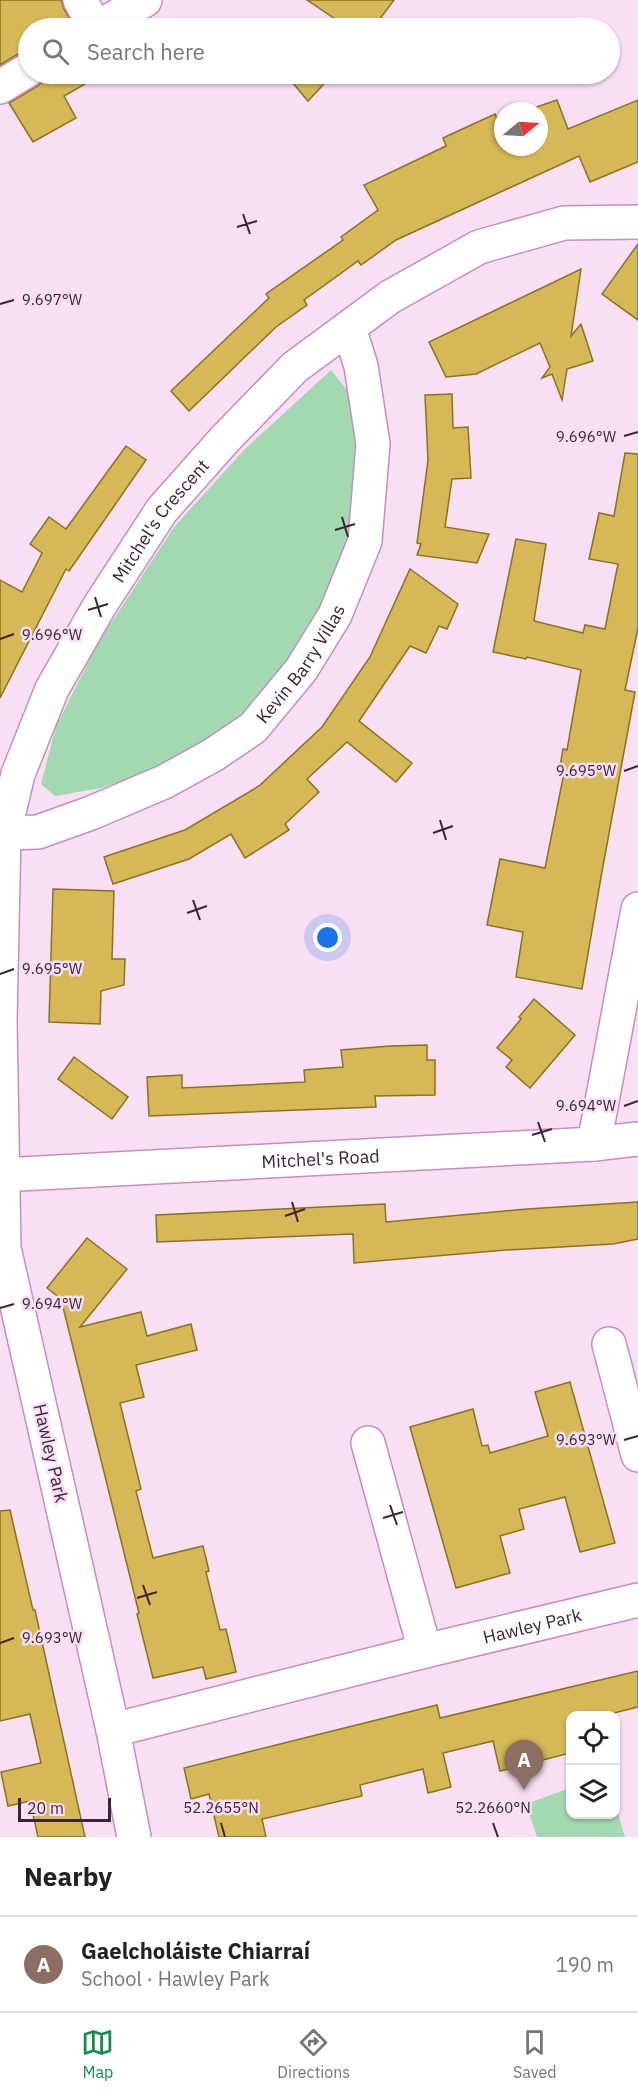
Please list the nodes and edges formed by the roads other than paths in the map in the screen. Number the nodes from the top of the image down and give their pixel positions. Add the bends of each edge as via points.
1 (80, 0) edge
2 (145, 0) edge
3 (91, 18) edge
4 (114, 18) edge
5 (18, 75) edge
6 (0, 87) edge
7 (638, 222) edge
8 (349, 328) junction
9 (3, 832) junction
10 (638, 909) edge
11 (638, 1139) edge
12 (594, 1144) junction
13 (1, 1175) edge
14 (609, 1344) dead end
15 (368, 1443) dead end
16 (638, 1455) edge
17 (638, 1600) edge
18 (425, 1651) junction
19 (112, 1730) junction
20 (134, 1837) edge

1 - 3 street
2 - 4 street
5 - 6 street
7 - 8 street, Mitchel's Crescent via 564,223 479,247 390,297
8 - 9 street, Mitchel's Crescent via 295,367 162,510 100,605 52,689 18,774
8 - 9 street, Kevin Barry Villas via 361,366 373,444 365,542 335,615 302,670 253,729 164,782 38,832
9 - 13 street, Mitchel's Crescent
10 - 12 street
11 - 12 street, Mitchel's Road
12 - 13 street, Mitchel's Road
13 - 19 street, Hawley Park via 4,1248
14 - 16 street
15 - 18 street
17 - 18 street, Hawley Park
18 - 19 street, Hawley Park
19 - 20 street, Hawley Park

